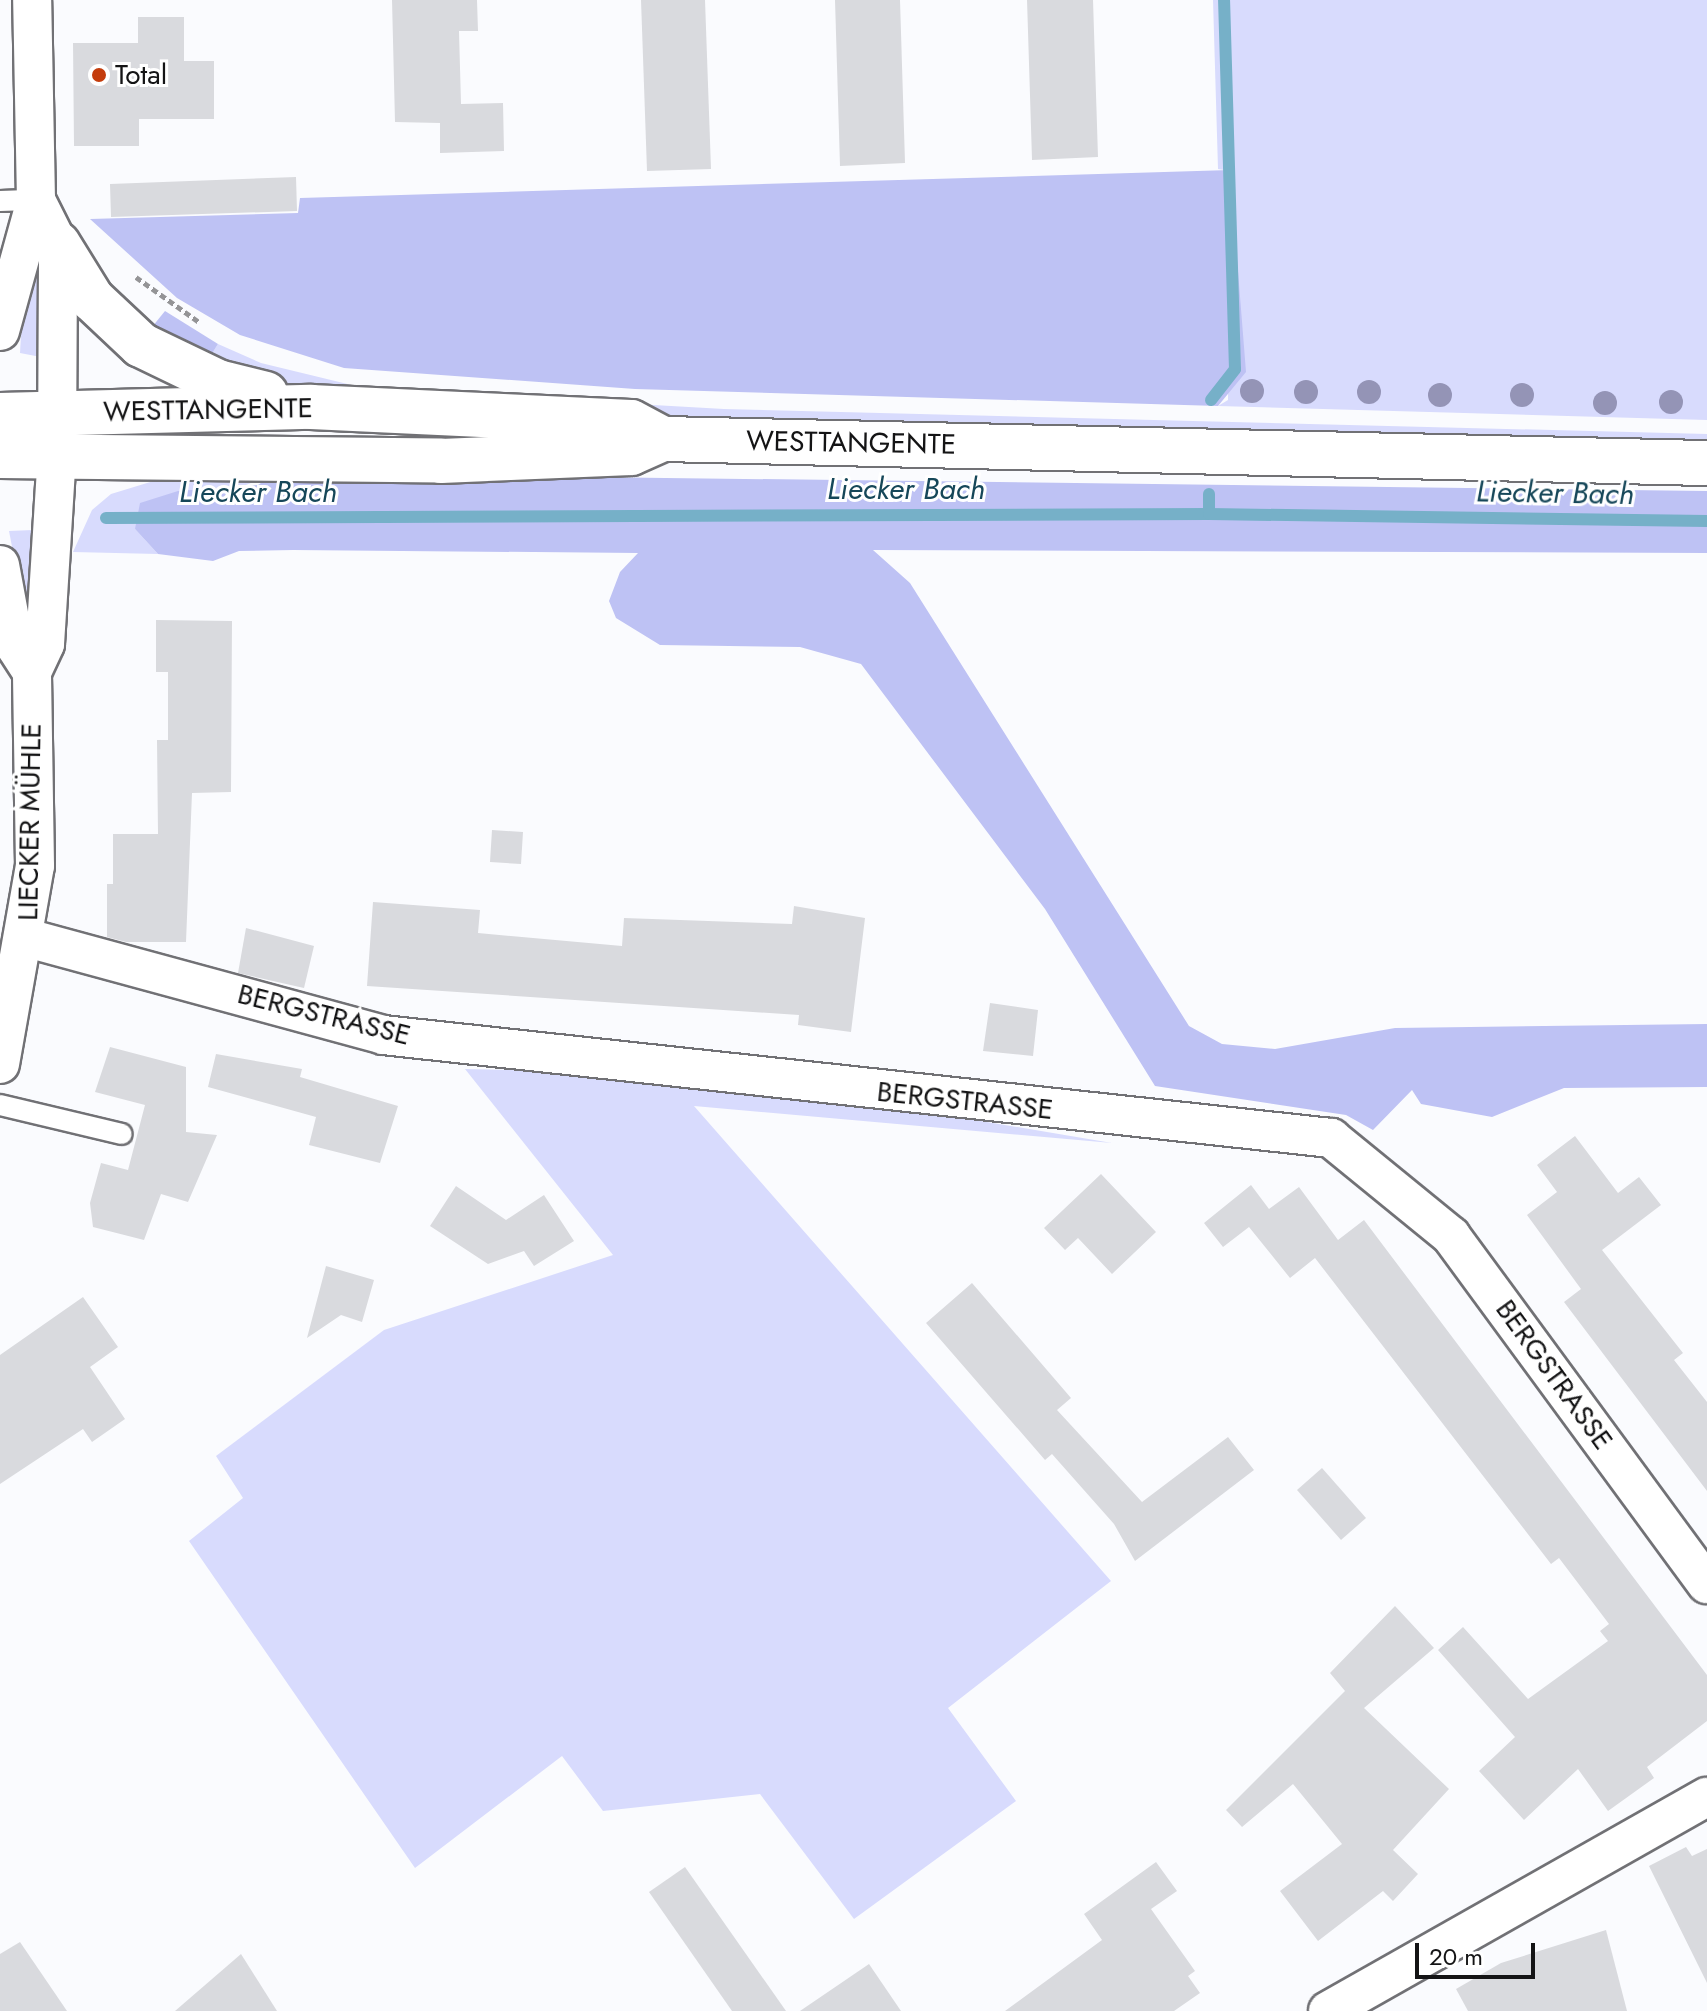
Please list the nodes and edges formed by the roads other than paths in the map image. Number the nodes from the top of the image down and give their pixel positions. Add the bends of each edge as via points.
1 (32, 0) edge
2 (18, 200) edge
3 (58, 244) junction
4 (0, 331) edge
5 (311, 407) junction
6 (0, 415) edge
7 (57, 434) junction
8 (663, 439) junction
9 (0, 456) edge
10 (1707, 463) edge
11 (0, 565) edge
12 (32, 672) junction
13 (27, 938) junction
14 (0, 1064) edge
15 (0, 1105) edge
16 (122, 1134) dead end
17 (1707, 1584) edge
18 (1707, 1797) edge
19 (1328, 2011) edge

1 - 2 street
2 - 3 street
2 - 4 street
3 - 5 main road via 92,299 141,345 218,382
3 - 7 street, LIECKER MÜHLE
5 - 7 main road, WESTTANGENTE
5 - 8 main road, WESTTANGENTE via 631,422
6 - 7 main road, WESTTANGENTE
7 - 8 main road via 441,461 631,453
7 - 9 main road
7 - 12 street, LIECKER MÜHLE via 45,644
8 - 10 main road, WESTTANGENTE
11 - 12 street, LIECKER MÜHLE via 15,646
12 - 13 street, LIECKER MÜHLE via 35,866
13 - 14 street, LIECKER MÜHLE
13 - 17 street, BERGSTRASSE via 383,1035 1331,1138 1451,1236
15 - 16 lane
18 - 19 street

